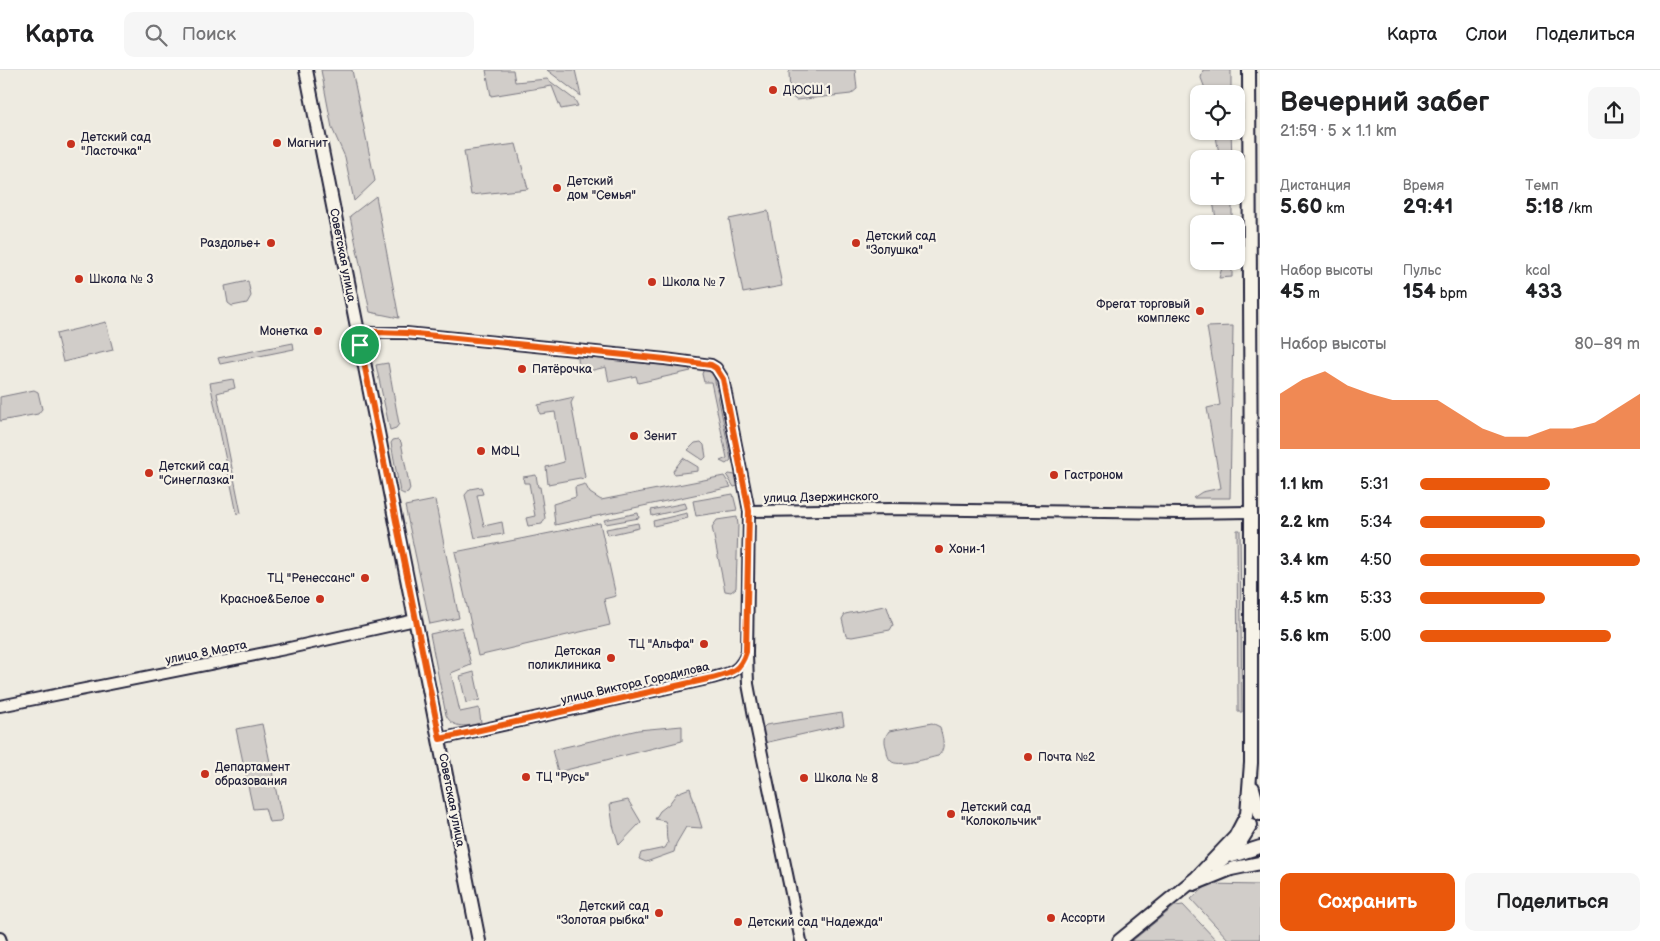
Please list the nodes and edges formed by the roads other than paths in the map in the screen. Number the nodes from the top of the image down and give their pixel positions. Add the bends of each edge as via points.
1 (306, 70) edge
2 (1248, 70) edge
3 (358, 333) junction
4 (749, 511) junction
5 (1251, 512) junction
6 (415, 620) junction
7 (746, 652) junction
8 (0, 706) edge
9 (440, 739) junction
10 (1251, 763) junction
11 (1253, 786) junction
12 (1254, 814) edge
13 (1249, 829) junction
14 (1260, 842) edge
15 (1260, 847) edge
16 (1225, 859) junction
17 (1260, 863) edge
18 (1196, 878) junction
19 (1179, 893) junction
20 (479, 941) edge
21 (801, 941) edge
22 (1119, 941) edge

1 - 3 main road, Советская улица
2 - 5 main road
3 - 4 street, улица Дзержинского via 406,333 711,365 723,379
3 - 6 main road, Советская улица
4 - 5 street, улица Дзержинского
4 - 7 street
5 - 10 main road
6 - 8 street, улица 8 Марта
6 - 9 main road, Советская улица
7 - 9 street, улица Виктора Городилова via 736,670 726,674
7 - 21 street via 752,708
9 - 20 main road, Советская улица
10 - 11 main road
10 - 12 main road
11 - 12 main road
11 - 13 main road via 1254,813
12 - 13 main road
12 - 18 main road
13 - 14 main road
13 - 16 main road
15 - 16 main road
16 - 18 main road
17 - 19 main road via 1215,875
18 - 19 main road
19 - 22 main road

